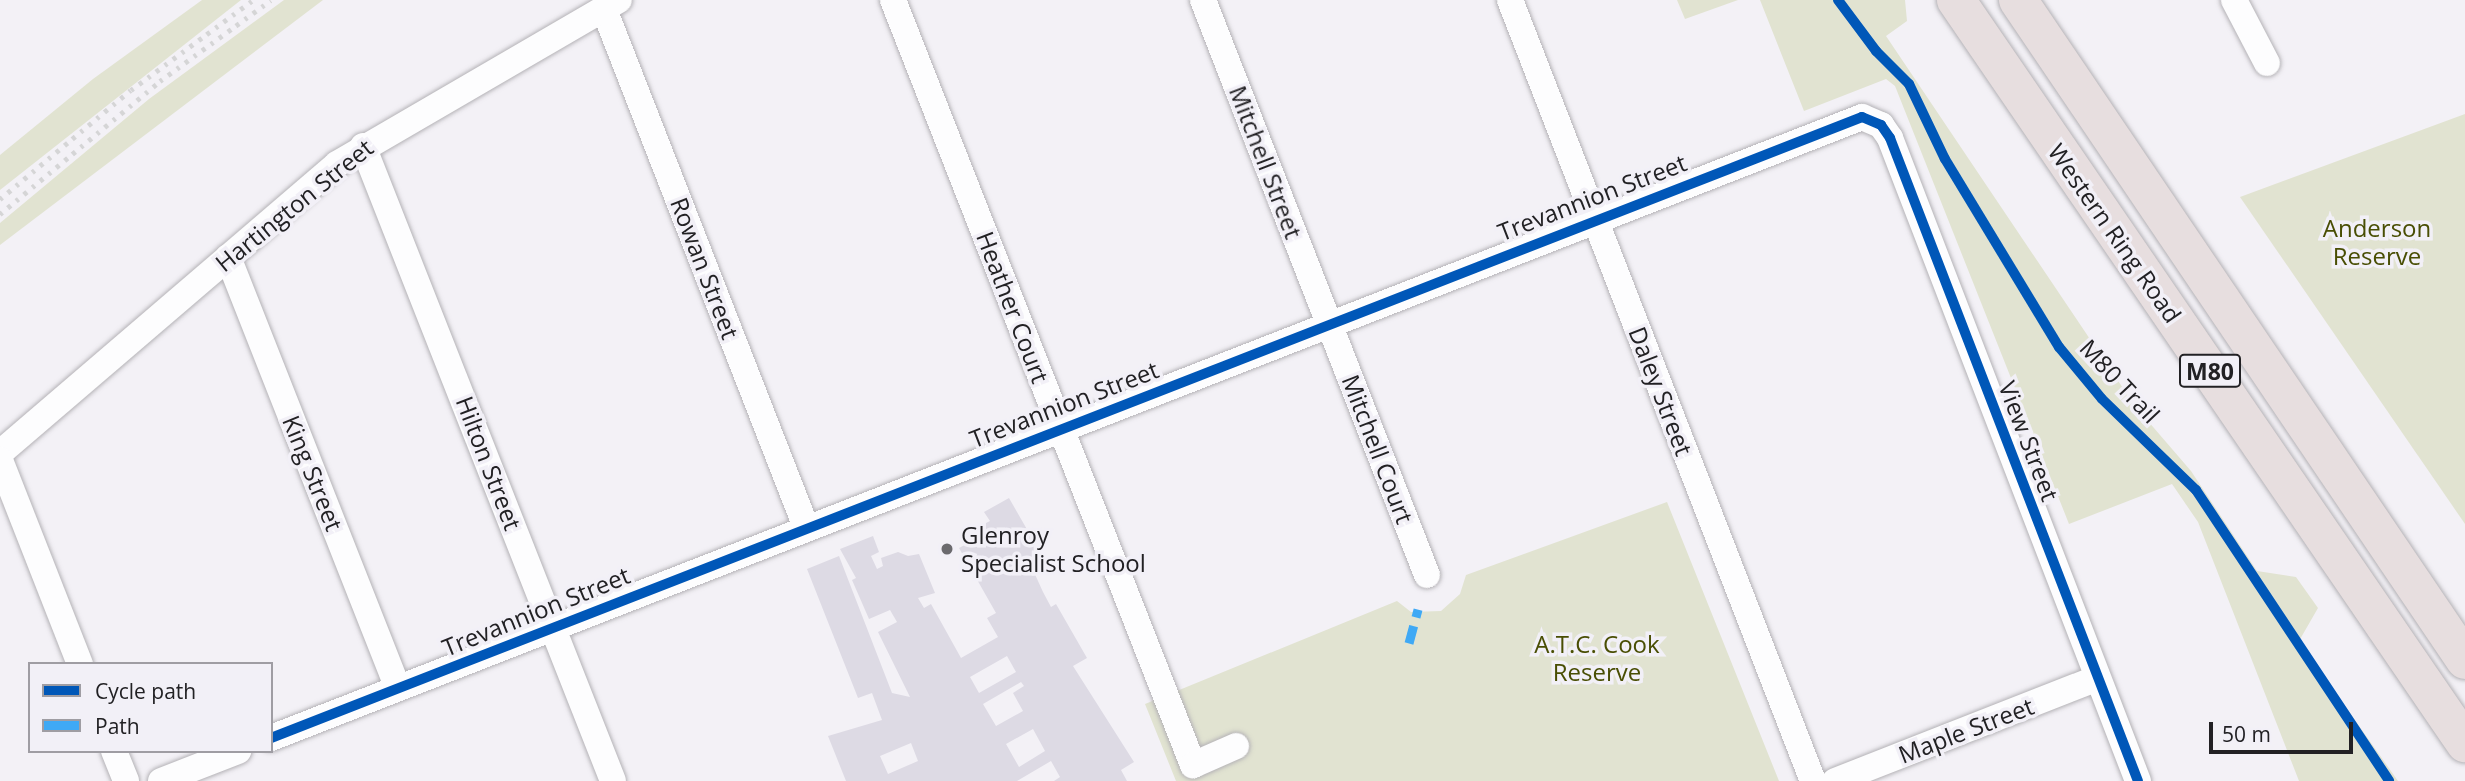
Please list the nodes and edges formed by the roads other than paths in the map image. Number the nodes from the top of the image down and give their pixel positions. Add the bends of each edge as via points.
1 (893, 0) edge
2 (1203, 0) edge
3 (1510, 0) edge
4 (1956, 0) edge
5 (2018, 0) edge
6 (2234, 0) edge
7 (611, 4) edge
8 (2267, 63) dead end
9 (1874, 121) joint
10 (363, 146) junction
11 (1594, 218) junction
12 (228, 257) junction
13 (1329, 323) junction
14 (1061, 428) junction
15 (0, 453) edge
16 (0, 460) edge
17 (806, 527) junction
18 (1427, 575) dead end
19 (553, 627) junction
20 (2465, 660) edge
21 (79, 662) edge
22 (2098, 678) junction
23 (398, 688) junction
24 (273, 737) edge
25 (2465, 743) edge
26 (1236, 746) dead end
27 (115, 753) edge
28 (233, 753) edge
29 (126, 781) edge
30 (161, 781) edge
31 (613, 781) edge
32 (1813, 781) edge
33 (1835, 781) edge
34 (2138, 781) edge

1 - 14 street, Heather Court
2 - 13 street, Mitchell Street
3 - 11 street, Daley Street
4 - 25 highway, Western Ring Road / M80
5 - 20 highway, Western Ring Road / M80
6 - 8 street
7 - 10 street, Hartington Street
7 - 17 street, Rowan Street
9 - 11 street, Trevannion Street via 1850,119
9 - 22 street, View Street via 1890,138
10 - 12 street, Hartington Street
10 - 19 street, Hilton Street
11 - 13 street, Trevannion Street
11 - 32 street, Daley Street
12 - 15 street, Hartington Street
12 - 23 street, King Street
13 - 14 street, Trevannion Street
13 - 18 street, Mitchell Court
14 - 17 street, Trevannion Street
14 - 26 street, Heather Court via 1193,765
16 - 21 street
17 - 19 street, Trevannion Street
19 - 23 street, Trevannion Street
19 - 31 street, Hilton Street
22 - 33 street, Maple Street
22 - 34 street, View Street
23 - 24 street, Trevannion Street
27 - 29 street
28 - 30 street

